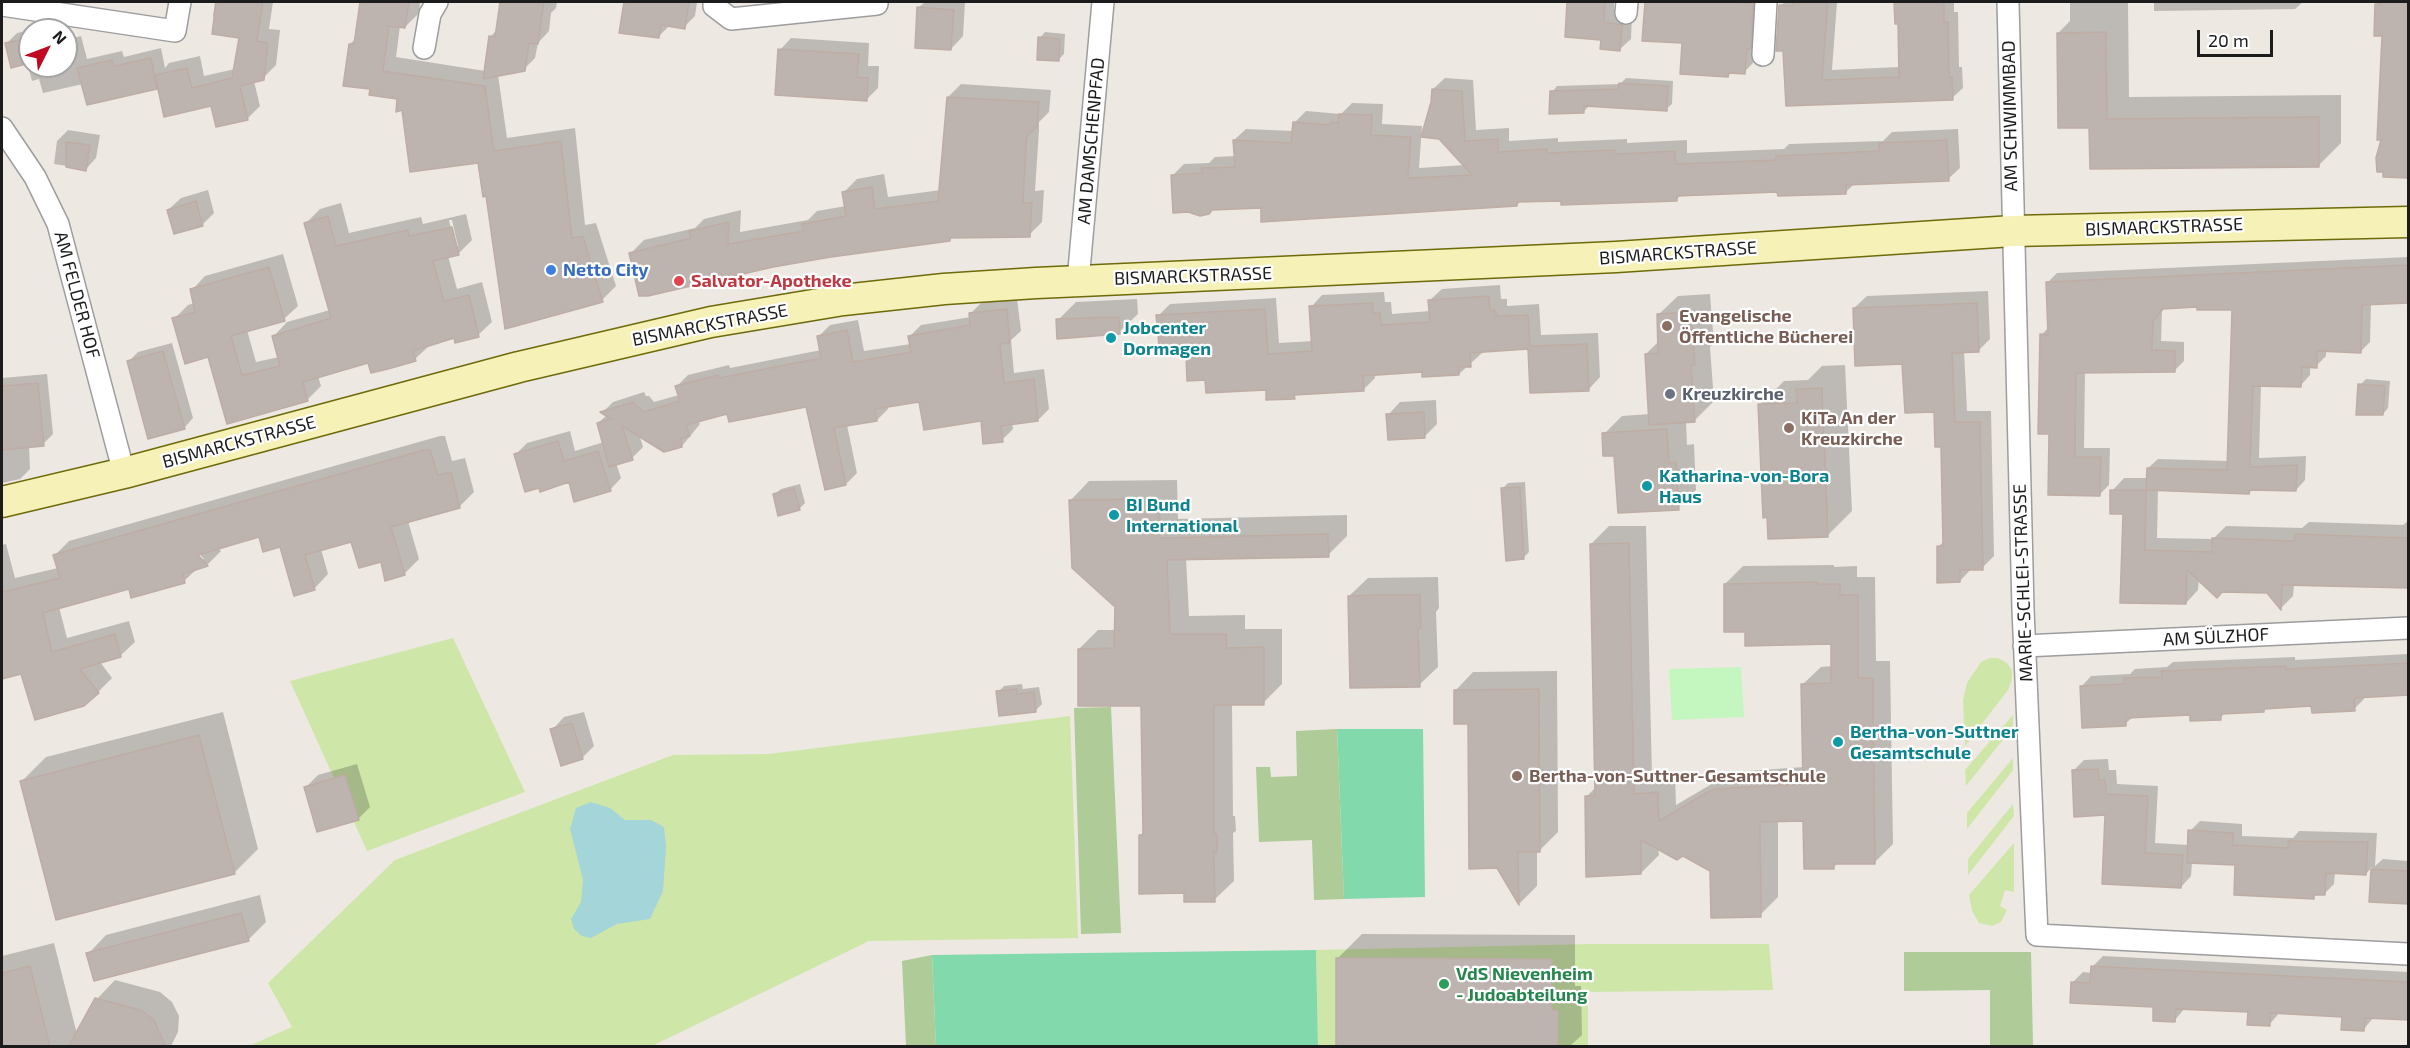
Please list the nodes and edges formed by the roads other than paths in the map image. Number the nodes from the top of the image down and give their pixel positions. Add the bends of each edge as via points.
1 (180, 2) edge
2 (437, 2) edge
3 (714, 2) edge
4 (1103, 2) edge
5 (1766, 2) edge
6 (2008, 2) edge
7 (877, 4) dead end
8 (2, 5) edge
9 (424, 48) dead end
10 (1763, 55) dead end
11 (2, 128) edge
12 (2409, 222) edge
13 (2013, 231) junction
14 (1078, 281) junction
15 (124, 473) junction
16 (2, 502) edge
17 (2409, 628) edge
18 (2024, 646) junction
19 (2409, 954) edge

1 - 8 street via 175,31
2 - 9 street via 430,14
3 - 7 street via 731,19
4 - 14 street, AM DAMSCHENPFAD
5 - 10 street
6 - 13 street, AM SCHWIMMBAD
11 - 15 street, AM FELDER HOF via 35,177 58,224
12 - 13 street, BISMARCKSTRASSE
13 - 14 street, BISMARCKSTRASSE via 1616,257
13 - 18 street, MARIE-SCHLEI-STRASSE
14 - 15 street, BISMARCKSTRASSE via 843,300 711,322 519,367
15 - 16 street, BISMARCKSTRASSE
17 - 18 street, AM SÜLZHOF
18 - 19 street, MARIE-SCHLEI-STRASSE via 2037,936

